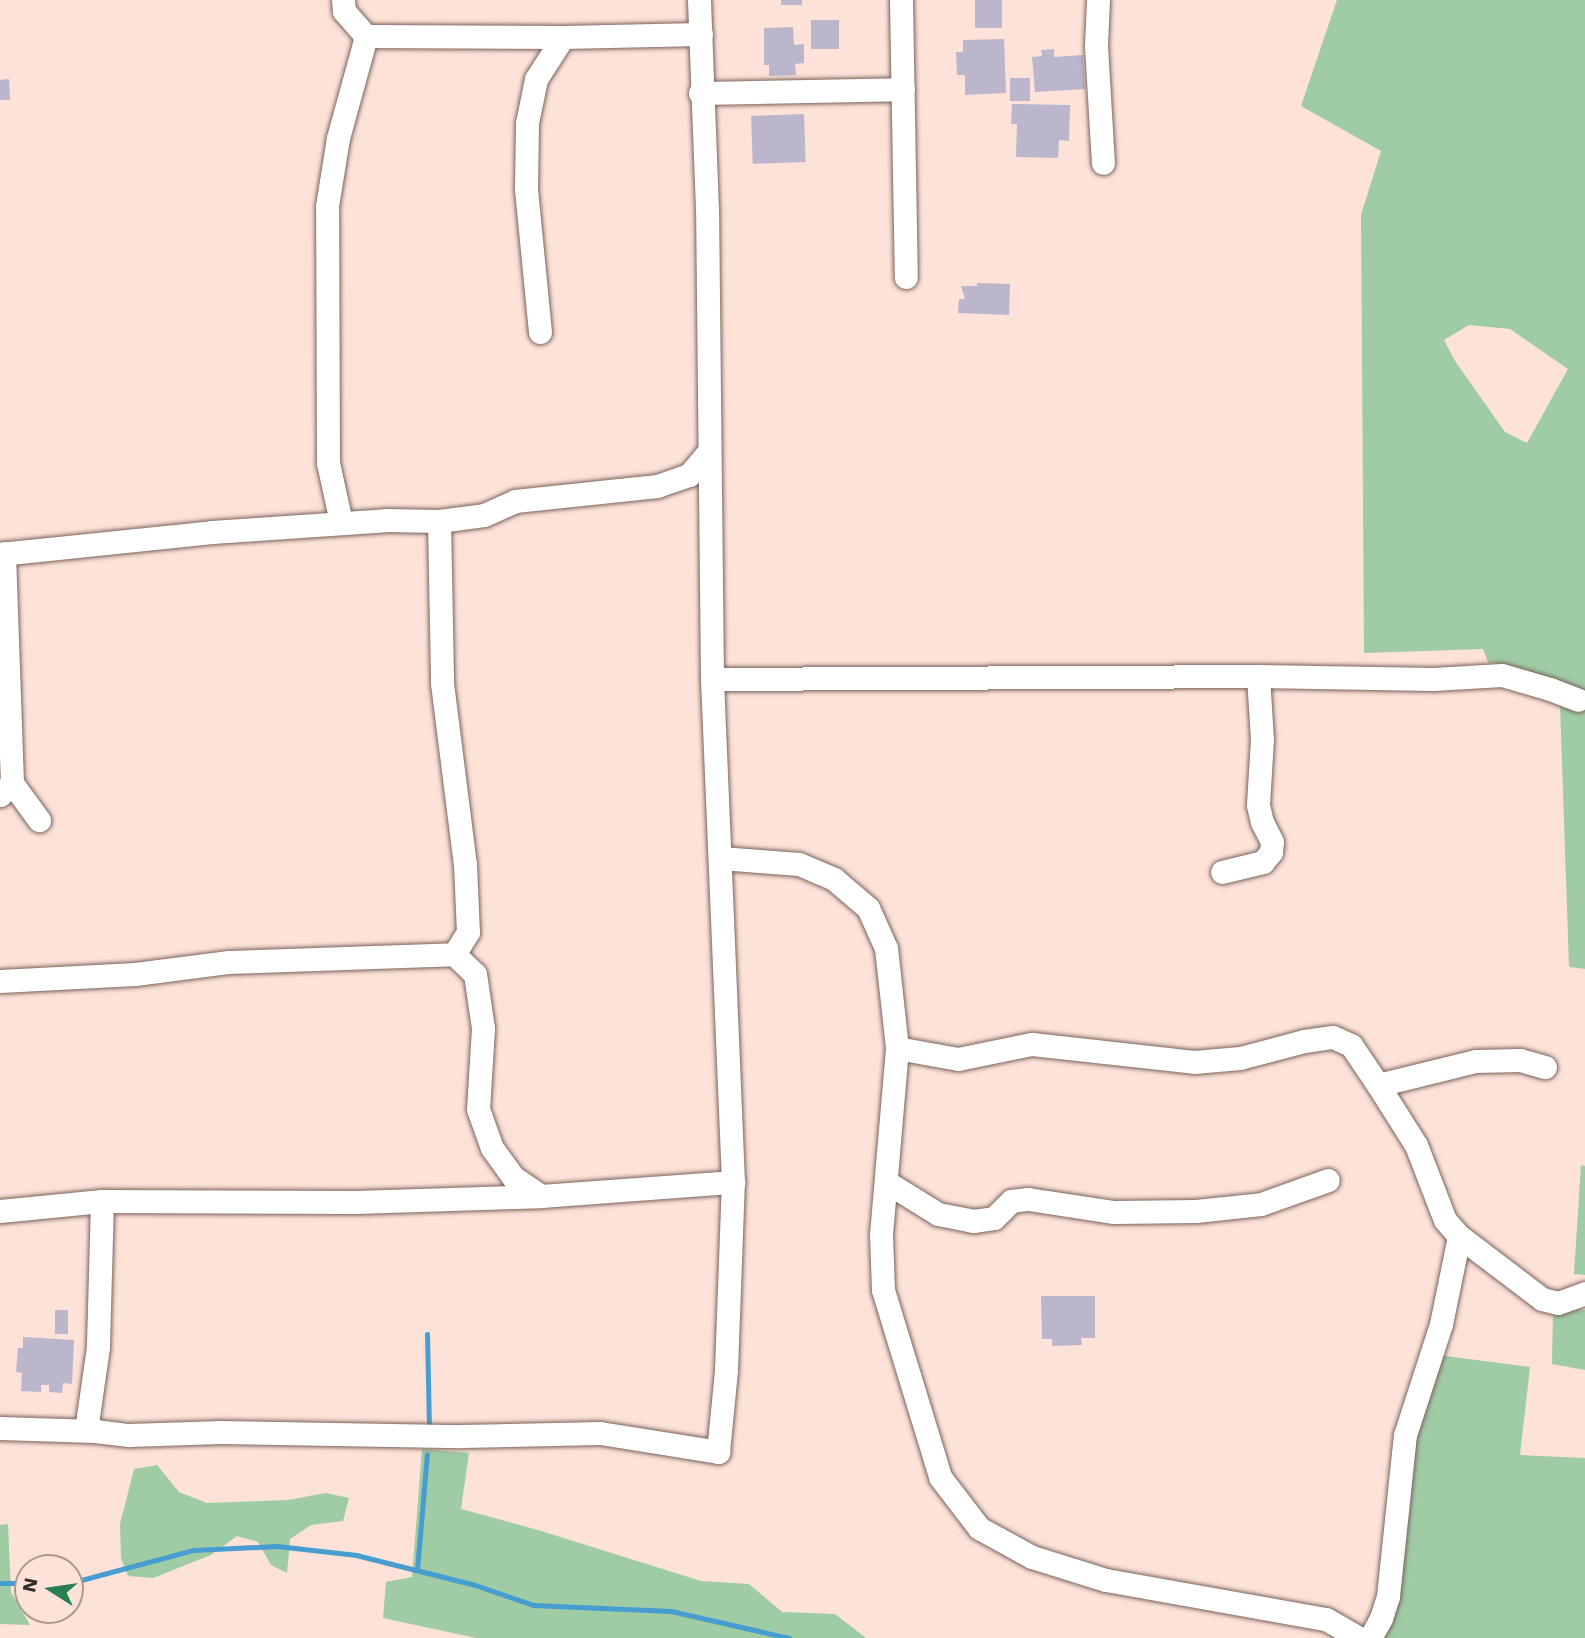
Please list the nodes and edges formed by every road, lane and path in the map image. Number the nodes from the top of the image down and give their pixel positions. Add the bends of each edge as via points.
1 (343, 0) edge
2 (699, 0) edge
3 (901, 0) edge
4 (1098, 0) edge
5 (701, 34) junction
6 (366, 36) junction
7 (563, 37) junction
8 (903, 89) junction
9 (700, 93) junction
10 (1103, 163) dead end
11 (906, 277) dead end
12 (540, 332) dead end
13 (708, 452) junction
14 (439, 521) junction
15 (341, 522) junction
16 (2, 553) edge
17 (1258, 676) junction
18 (712, 679) junction
19 (1578, 700) dead end
20 (6, 789) edge
21 (39, 820) dead end
22 (719, 858) junction
23 (1222, 872) dead end
24 (454, 954) junction
25 (0, 981) edge
26 (897, 1048) junction
27 (1545, 1068) dead end
28 (1378, 1085) junction
29 (1328, 1180) dead end
30 (733, 1182) junction
31 (888, 1184) junction
32 (541, 1196) junction
33 (102, 1201) junction
34 (0, 1211) edge
35 (1459, 1236) junction
36 (1585, 1293) edge
37 (0, 1428) edge
38 (94, 1431) junction
39 (1359, 1638) edge
40 (1370, 1638) edge

1 - 6 street via 344,11
2 - 5 street
3 - 8 street
4 - 10 street
5 - 7 street
5 - 9 street
6 - 7 street
6 - 15 street via 338,138 327,206 328,463
7 - 12 street via 536,79 527,123 526,188
8 - 9 street
8 - 11 street
9 - 13 street
13 - 14 street via 690,474 657,486 515,501 484,515
13 - 18 street
14 - 15 street
14 - 24 street via 442,683 465,864 468,932
15 - 16 street
16 - 20 street
17 - 18 street
17 - 19 street via 1433,679 1502,675
17 - 23 street via 1262,739 1258,805 1272,842 1271,852 1263,862
18 - 22 street
20 - 21 street
22 - 26 street via 799,864 834,879 868,908 886,948
22 - 30 street
24 - 25 street via 229,962 135,974
24 - 32 street via 475,974 483,1028 478,1109 492,1149 513,1177
26 - 28 street via 958,1059 1032,1044 1194,1062 1240,1058 1333,1037 1351,1045
26 - 31 street
27 - 28 street via 1520,1060 1476,1061
28 - 35 street via 1416,1145 1445,1220
29 - 31 street via 1261,1204 1114,1212 1028,1199 1011,1201 995,1217 973,1221 938,1214
30 - 32 street
30 - 38 street via 718,1452 600,1433 129,1435
31 - 39 street via 881,1234 883,1290 940,1477 979,1528 1032,1557 1107,1580 1326,1619
32 - 33 street via 355,1202
33 - 34 street
33 - 38 street via 98,1347 87,1423
35 - 36 street via 1542,1298 1558,1303
35 - 40 street via 1441,1324 1405,1435 1388,1596
37 - 38 street

